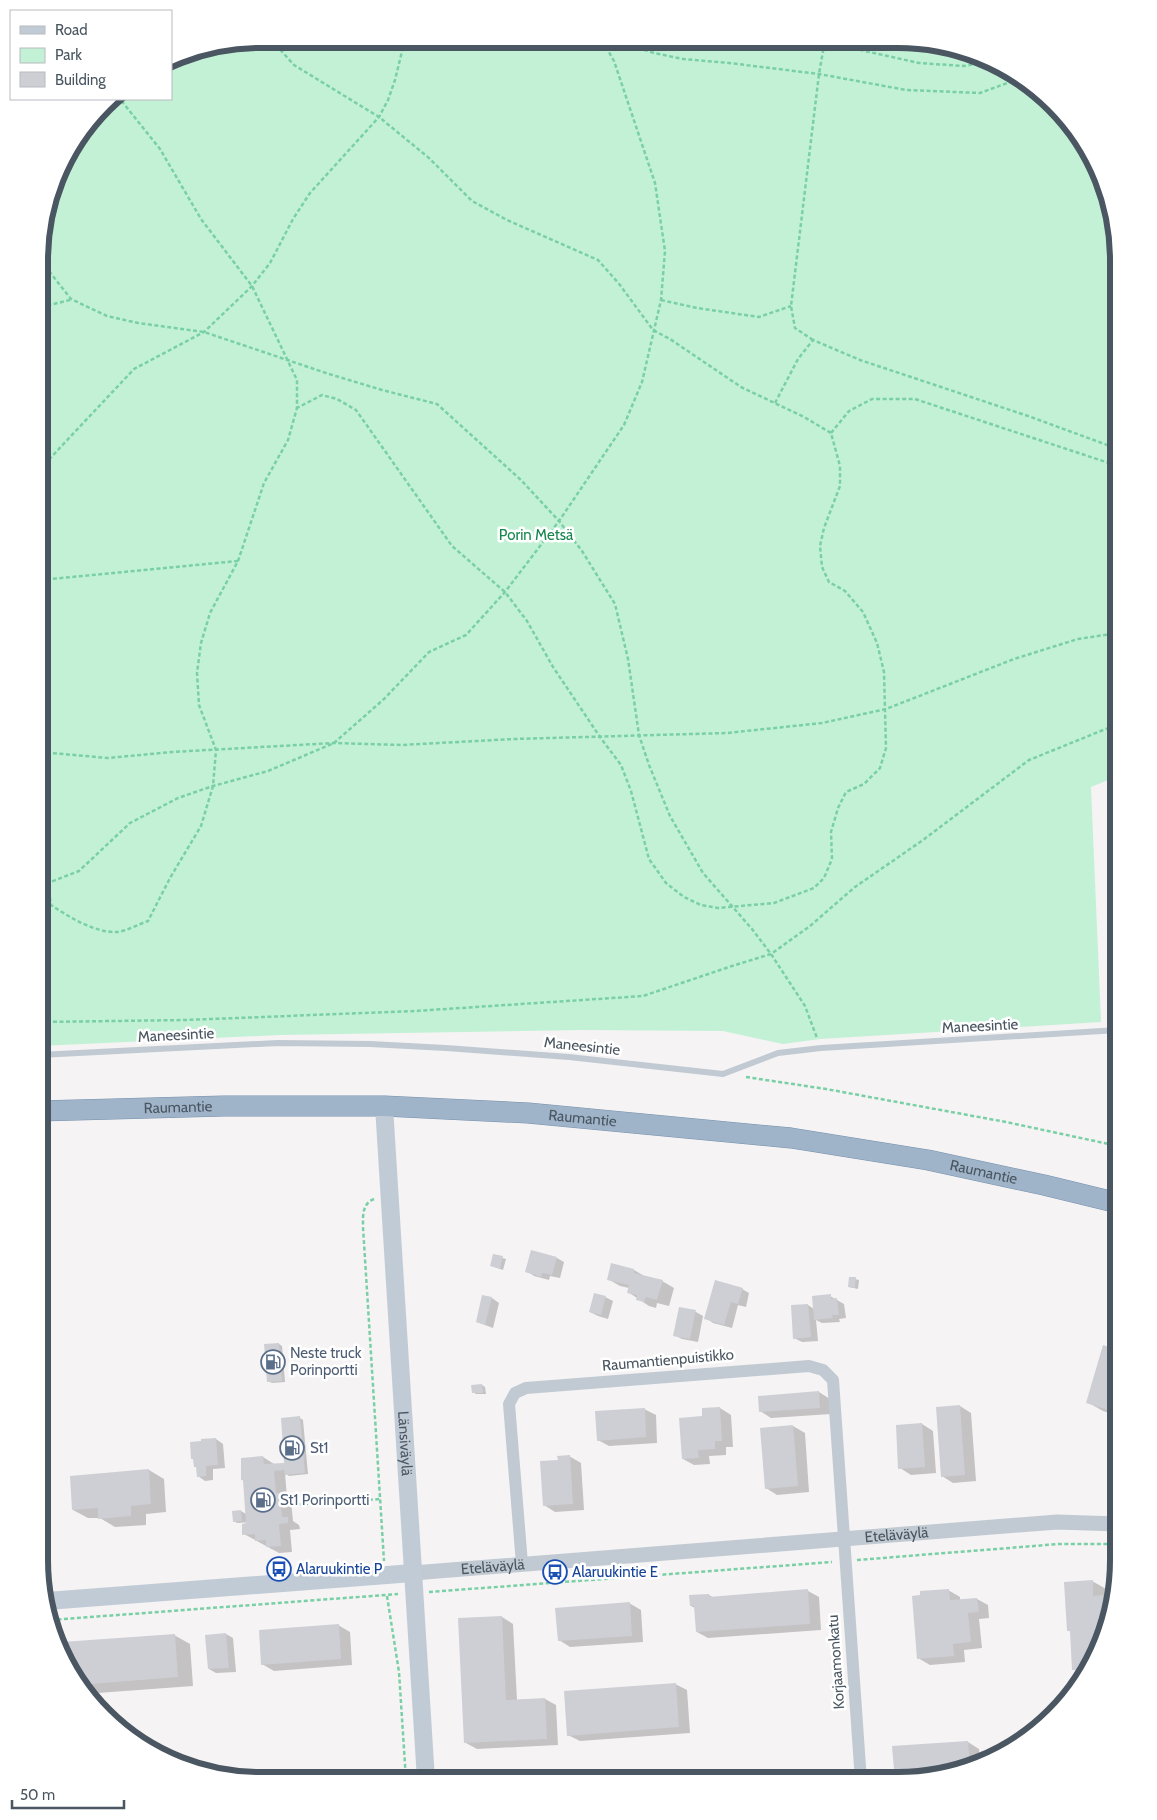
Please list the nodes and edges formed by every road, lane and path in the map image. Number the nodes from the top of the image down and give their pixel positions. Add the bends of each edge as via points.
1 (279, 48) edge
2 (404, 48) edge
3 (607, 48) edge
4 (638, 48) edge
5 (824, 48) joint
6 (977, 64) edge
7 (819, 74) junction
8 (1012, 81) edge
9 (121, 100) edge
10 (379, 117) junction
11 (48, 270) edge
12 (252, 286) junction
13 (71, 299) junction
14 (661, 300) junction
15 (48, 305) edge
16 (791, 306) junction
17 (653, 330) junction
18 (204, 332) junction
19 (813, 340) junction
20 (289, 361) junction
21 (775, 403) junction
22 (297, 408) junction
23 (831, 433) junction
24 (1110, 446) edge
25 (48, 461) edge
26 (1110, 463) edge
27 (558, 521) junction
28 (238, 561) junction
29 (48, 579) edge
30 (505, 592) junction
31 (1110, 634) edge
32 (886, 709) junction
33 (1110, 727) edge
34 (639, 735) junction
35 (600, 737) junction
36 (334, 743) junction
37 (216, 750) junction
38 (48, 753) edge
39 (213, 786) junction
40 (48, 884) edge
41 (48, 889) edge
42 (733, 908) junction
43 (771, 954) junction
44 (48, 1022) edge
45 (1110, 1030) edge
46 (821, 1048) junction
47 (48, 1055) edge
48 (723, 1074) junction
49 (384, 1106) junction
50 (48, 1111) edge
51 (1110, 1144) edge
52 (388, 1191) junction
53 (1110, 1201) edge
54 (380, 1499) junction
55 (291, 1505) dead end
56 (1110, 1524) edge
57 (844, 1540) junction
58 (1110, 1544) edge
59 (845, 1560) junction
60 (522, 1564) junction
61 (413, 1573) junction
62 (385, 1575) junction
63 (414, 1593) junction
64 (386, 1595) junction
65 (52, 1601) edge
66 (56, 1620) edge
67 (405, 1772) edge
68 (425, 1772) edge
69 (860, 1772) edge

1 - 10 path via 294,65
2 - 10 path via 388,100
3 - 14 path via 614,61 655,183 665,251
4 - 7 path via 683,59
5 - 6 path via 856,49 919,63 964,66
5 - 7 path
7 - 8 path via 906,90 980,93
7 - 16 path
9 - 12 path via 160,149 202,219
10 - 12 path via 310,193 270,263
10 - 17 path via 429,158 472,201 598,260
11 - 13 path
12 - 18 path
12 - 20 path
13 - 15 path
13 - 18 path via 108,316
14 - 16 path via 759,317
14 - 17 path
16 - 19 path via 795,328
17 - 21 path via 741,387
17 - 27 path via 642,382 624,425
18 - 20 path
18 - 25 path via 134,370
19 - 21 path via 798,359
19 - 24 path via 860,360
20 - 22 path via 297,380
20 - 27 path via 437,404 521,480
21 - 23 path
22 - 28 path via 288,440 264,482
22 - 30 path via 322,395 337,398 356,410 452,546
23 - 26 path via 849,411 872,399 915,399
23 - 32 path via 840,466 840,486 820,546 822,567 829,582 845,592 862,612 877,643 884,672
27 - 30 path
27 - 34 path via 582,551 615,604 628,659
28 - 29 path
28 - 37 path via 210,613 197,673 199,705
30 - 35 path via 527,621
30 - 36 path via 466,635 429,652 384,699
31 - 32 path via 1078,639 1014,659
32 - 34 path via 822,723 727,733
32 - 42 path via 886,748 880,768 864,784 846,792 831,832 832,859 824,878 814,888 774,903
33 - 43 path via 1029,760 855,887
34 - 35 path
34 - 42 path via 670,816 703,874
35 - 36 path via 401,746
35 - 42 path via 621,765 649,859 666,883 701,905
36 - 37 path
36 - 39 path via 268,772
37 - 38 path via 108,758
37 - 39 path
39 - 40 path via 178,798 130,823 78,870
39 - 41 path via 202,826 148,921 118,932 94,928 51,905
42 - 43 path
43 - 44 path via 643,996 415,1011
43 - 46 path via 805,1006
45 - 46 lane, Maneesintie
46 - 48 lane, Maneesintie via 778,1053
47 - 48 lane, Maneesintie via 278,1043 370,1044 569,1057
48 - 51 path via 826,1089
49 - 50 highway, Raumantie
49 - 52 main road, Länsiväylä
49 - 53 highway, Raumantie via 528,1113 792,1138 928,1160
52 - 54 path via 368,1202 364,1210
52 - 61 main road, Länsiväylä
54 - 55 path
54 - 62 path
56 - 57 street, Eteläväylä via 1056,1522
57 - 59 street, Korjaamonkatu
57 - 60 street, Eteläväylä
57 - 60 street, Raumantienpuistikko via 833,1380 823,1370 809,1366 526,1388 515,1393 509,1404
58 - 59 path via 1059,1544
59 - 63 path
59 - 69 street, Korjaamonkatu
60 - 61 street, Eteläväylä
61 - 62 main road, Eteläväylä
61 - 63 main road, Länsiväylä
62 - 64 path
62 - 65 main road, Eteläväylä
63 - 64 path
63 - 68 main road, Länsiväylä
64 - 66 path
64 - 67 path via 399,1672

